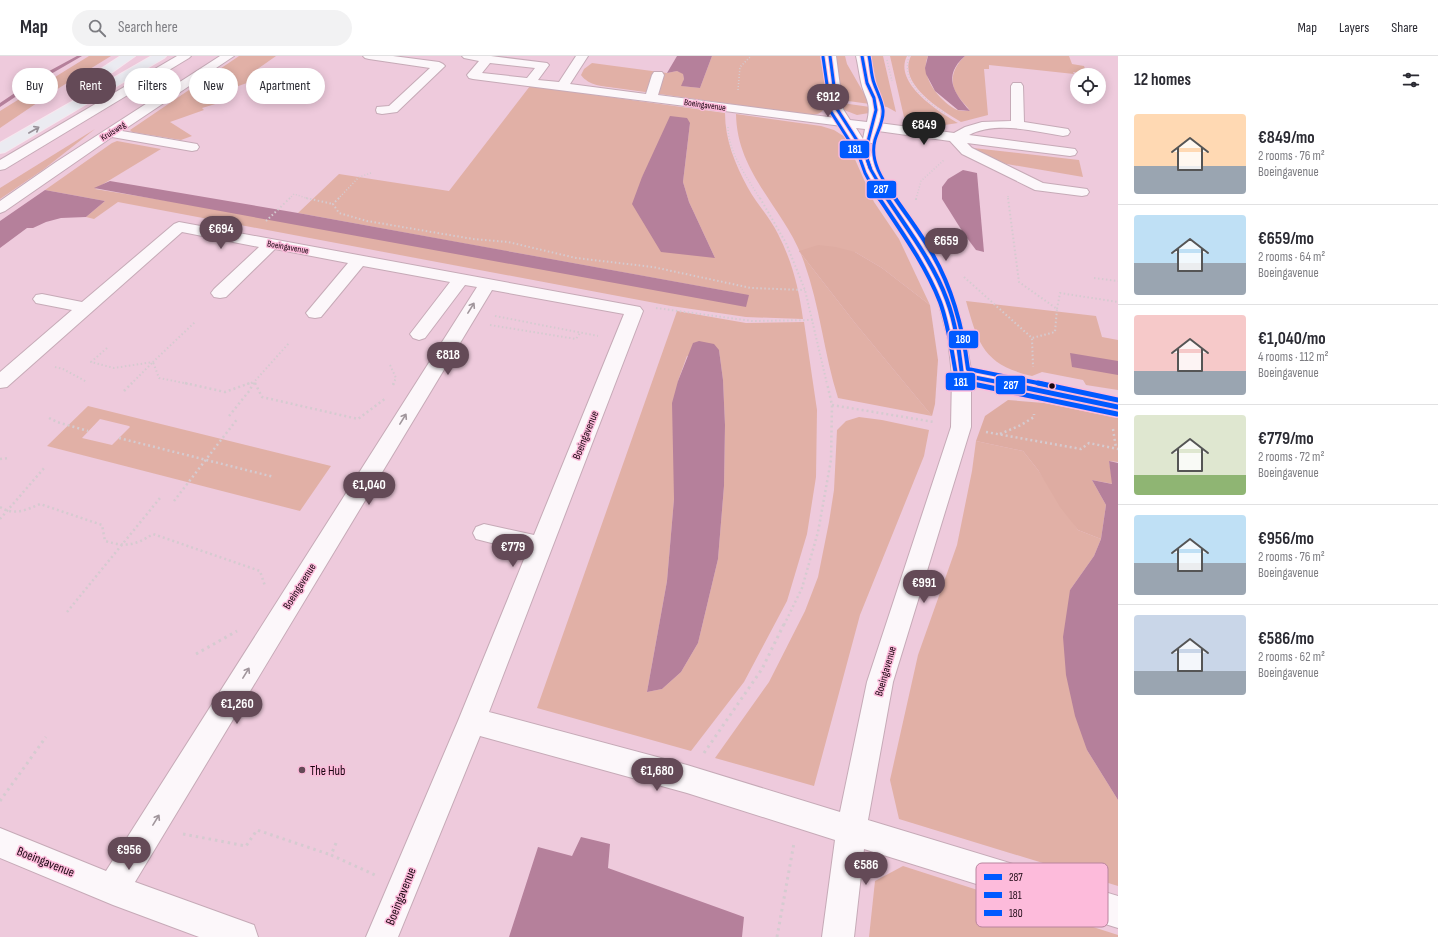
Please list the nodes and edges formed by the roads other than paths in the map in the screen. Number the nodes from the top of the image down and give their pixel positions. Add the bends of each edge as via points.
1 (129, 56) edge
2 (160, 56) edge
3 (185, 56) edge
4 (228, 56) edge
5 (369, 56) edge
6 (468, 56) edge
7 (830, 56) edge
8 (862, 56) edge
9 (487, 59) junction
10 (580, 59) edge
11 (555, 72) dead end
12 (658, 75) dead end
13 (484, 76) junction
14 (530, 82) junction
15 (546, 83) junction
16 (563, 86) junction
17 (1017, 86) dead end
18 (474, 88) dead end
19 (651, 97) junction
20 (382, 110) dead end
21 (846, 123) junction
22 (1018, 125) junction
23 (873, 126) junction
24 (1063, 132) dead end
25 (110, 133) junction
26 (0, 138) edge
27 (954, 138) junction
28 (192, 147) dead end
29 (0, 149) edge
30 (1070, 152) dead end
31 (865, 153) junction
32 (0, 166) edge
33 (1082, 192) dead end
34 (0, 208) edge
35 (271, 244) junction
36 (359, 260) junction
37 (461, 279) junction
38 (487, 284) junction
39 (220, 293) dead end
40 (42, 299) dead end
41 (86, 308) junction
42 (315, 313) dead end
43 (419, 334) dead end
44 (962, 375) junction
45 (0, 382) edge
46 (1118, 407) edge
47 (484, 533) dead end
48 (542, 546) junction
49 (472, 721) junction
50 (851, 830) junction
51 (0, 843) edge
52 (976, 868) edge
53 (113, 888) junction
54 (1108, 909) edge
55 (1118, 912) edge
56 (242, 937) edge
57 (382, 937) edge
58 (838, 937) edge

1 - 26 main road
29 -> 2 main road
3 - 32 street
4 - 25 street, Kruisweg
5 - 20 street via 439,66 393,109
6 - 9 street
7 - 21 street, Boeingavenue via 835,105
8 - 23 street via 875,106
9 - 13 street via 473,74
9 - 14 street via 542,65
10 - 16 street
11 - 15 street
12 - 19 street
13 - 14 street, Boeingavenue
13 - 18 street
14 - 15 street, Boeingavenue
15 - 16 street, Boeingavenue
16 - 19 street, Boeingavenue
17 - 22 street
19 - 21 street, Boeingavenue
21 - 23 street, Boeingavenue
21 - 31 street, Boeingavenue
22 - 24 street
22 - 27 street via 977,126
23 - 27 street, Boeingavenue
23 - 31 street
25 - 28 street
25 - 34 street, Kruisweg
27 - 30 street, Boeingavenue
27 - 33 street via 967,151 1040,187
31 - 44 street, Boeingavenue via 884,194 923,251 947,300 957,339
35 - 36 street, Boeingavenue
35 - 39 street
35 - 41 street, Boeingavenue via 179,227
36 - 37 street, Boeingavenue
36 - 42 street
37 - 38 street, Boeingavenue
37 - 43 street
38 - 48 street, Boeingavenue via 634,311
53 -> 38 street, Boeingavenue
40 - 41 street
41 - 45 street, Boeingavenue
44 - 46 street
44 - 50 street, Boeingavenue via 961,427 880,682
47 - 48 street
48 - 49 street, Boeingavenue
49 - 50 street via 687,779
49 - 57 street, Boeingavenue
50 - 52 street
50 - 58 street, Boeingavenue
51 - 53 street, Boeingavenue
53 - 56 street, Boeingavenue
54 - 55 street

